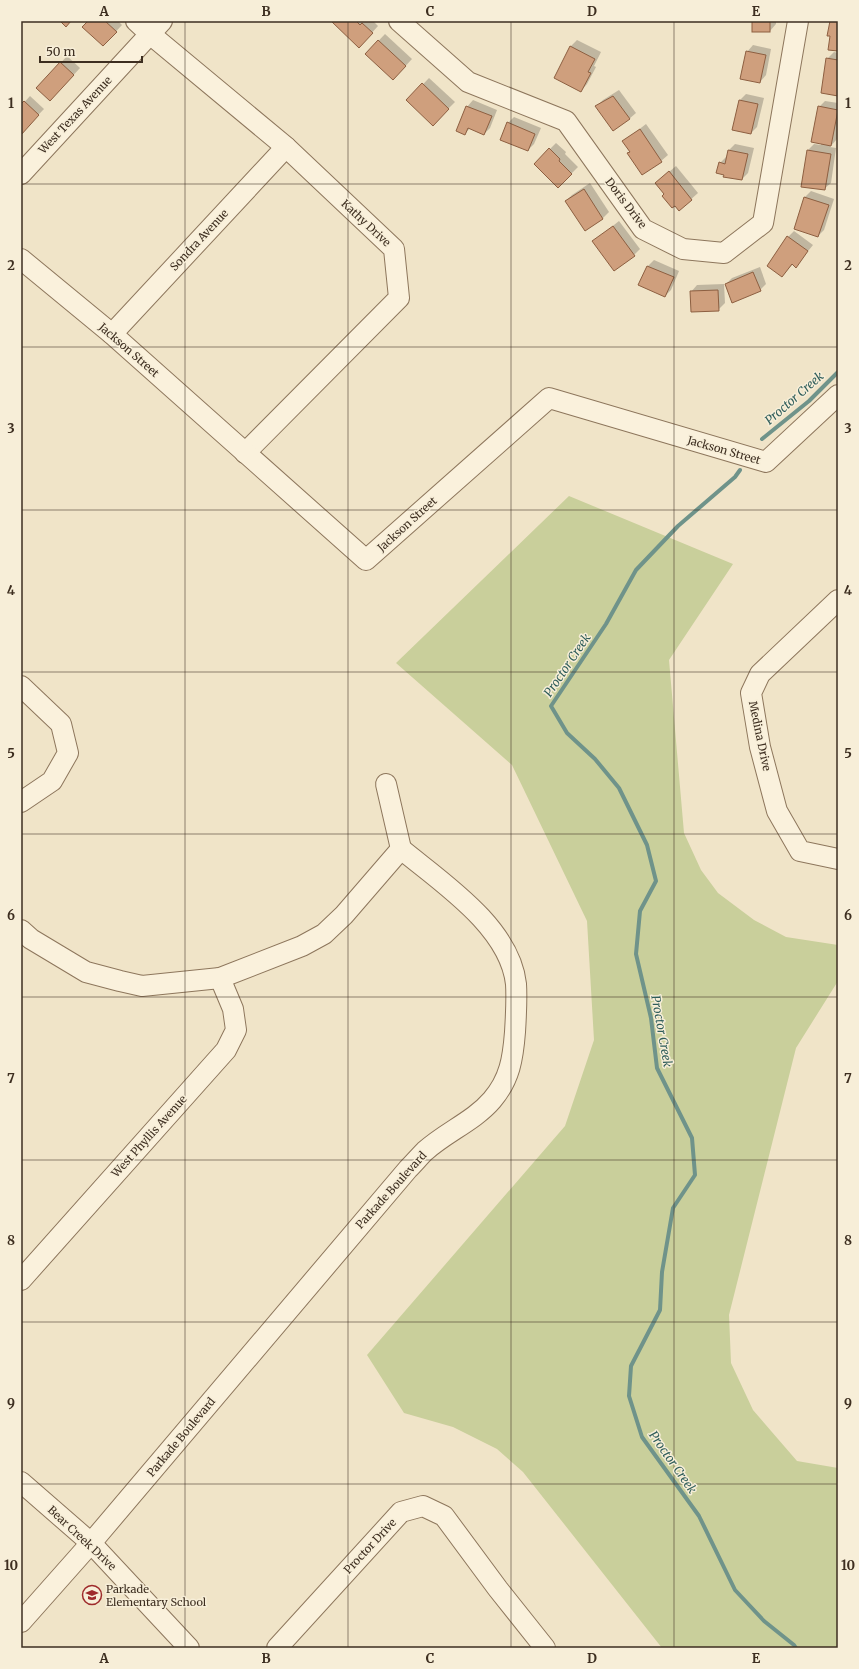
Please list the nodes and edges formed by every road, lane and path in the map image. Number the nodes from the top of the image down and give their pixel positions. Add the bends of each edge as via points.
1 (399, 21) edge
2 (798, 21) edge
3 (149, 25) edge
4 (286, 147) junction
5 (21, 174) edge
6 (21, 259) edge
7 (112, 334) junction
8 (838, 395) edge
9 (245, 452) junction
10 (838, 600) edge
11 (21, 686) edge
12 (386, 784) dead end
13 (21, 802) edge
14 (401, 848) junction
15 (838, 860) edge
16 (24, 940) edge
17 (220, 978) junction
18 (21, 1280) edge
19 (21, 1482) edge
20 (91, 1543) junction
21 (21, 1622) edge
22 (190, 1648) edge
23 (277, 1648) edge
24 (545, 1648) edge

1 - 2 street, Doris Drive via 468,82 566,121 642,229 683,249 724,253 763,223
3 - 4 street, Kathy Drive
3 - 5 street, West Texas Avenue
4 - 7 street, Sondra Avenue
4 - 9 street, Kathy Drive via 394,249 399,298
6 - 7 street, Jackson Street
7 - 9 street, Jackson Street
8 - 9 street, Jackson Street via 766,462 549,398 366,560
10 - 15 street, Medina Drive via 760,674 751,694 760,747 777,811 800,851
11 - 13 street via 61,724 68,753 52,781
12 - 14 street
14 - 17 street via 344,915 324,934 302,946
14 - 20 street, Parkade Boulevard via 474,910 496,935 509,957 516,983 516,1018 512,1060 504,1082 492,1100 426,1151 408,1169
16 - 17 street via 86,972 142,986
17 - 18 street, West Phyllis Avenue via 233,1009 236,1030 226,1050
19 - 20 street, Bear Creek Drive
20 - 21 street, Parkade Boulevard
20 - 22 street, Bear Creek Drive
23 - 24 street, Proctor Drive via 401,1512 423,1506 444,1516

